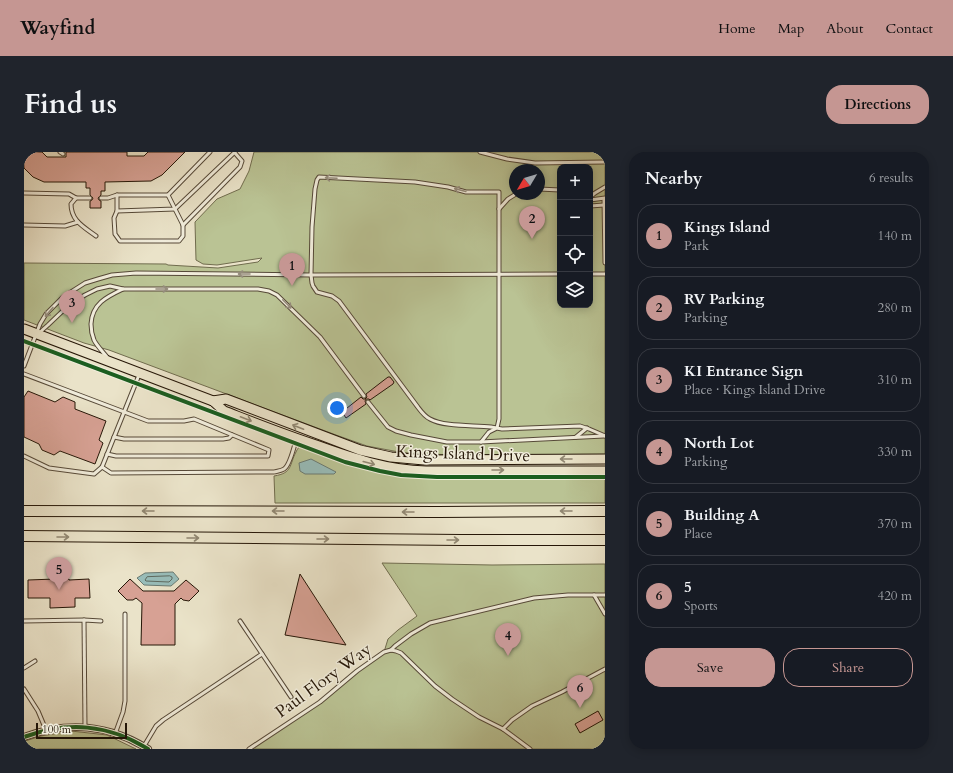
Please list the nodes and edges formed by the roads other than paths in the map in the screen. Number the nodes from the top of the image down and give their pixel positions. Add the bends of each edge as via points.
1 (210, 152) edge
2 (235, 152) edge
3 (480, 152) edge
4 (605, 162) edge
5 (605, 187) edge
6 (545, 190) edge
7 (557, 190) edge
8 (24, 193) edge
9 (117, 195) junction
10 (168, 195) junction
11 (593, 195) edge
12 (76, 198) junction
13 (90, 198) dead end
14 (101, 198) dead end
15 (509, 198) edge
16 (605, 198) edge
17 (593, 199) edge
18 (604, 205) edge
19 (593, 206) edge
20 (175, 209) junction
21 (499, 209) junction
22 (117, 211) junction
23 (78, 222) junction
24 (183, 225) junction
25 (24, 226) edge
26 (96, 236) dead end
27 (605, 263) edge
28 (500, 274) junction
29 (557, 274) edge
30 (593, 274) edge
31 (605, 274) edge
32 (311, 275) junction
33 (123, 290) junction
34 (24, 329) edge
35 (37, 334) junction
36 (111, 362) junction
37 (24, 366) edge
38 (140, 373) junction
39 (24, 374) edge
40 (364, 396) dead end
41 (213, 401) junction
42 (368, 402) dead end
43 (124, 412) junction
44 (497, 428) junction
45 (586, 428) junction
46 (232, 435) junction
47 (605, 436) edge
48 (114, 437) junction
49 (576, 437) junction
50 (297, 438) junction
51 (481, 442) junction
52 (108, 454) junction
53 (24, 456) edge
54 (605, 459) edge
55 (102, 467) junction
56 (605, 471) edge
57 (24, 511) edge
58 (605, 511) edge
59 (24, 536) edge
60 (605, 540) edge
61 (594, 595) junction
62 (605, 595) edge
63 (125, 614) dead end
64 (605, 614) edge
65 (84, 620) junction
66 (24, 621) edge
67 (101, 621) dead end
68 (240, 621) dead end
69 (391, 650) junction
70 (262, 654) junction
71 (35, 660) dead end
72 (24, 668) edge
73 (605, 669) edge
74 (24, 689) edge
75 (291, 697) dead end
76 (85, 727) junction
77 (503, 729) junction
78 (46, 730) junction
79 (115, 734) junction
80 (24, 736) edge
81 (146, 748) edge
82 (249, 749) edge
83 (530, 749) edge

1 - 10 lane
2 - 20 lane
2 - 24 lane via 242,161 240,167
3 - 4 lane via 535,163
5 - 11 lane
6 - 7 lane
8 - 12 lane via 69,194
9 - 10 lane
9 - 14 lane
9 - 22 lane
10 - 20 lane
12 - 13 lane
12 - 23 lane via 71,204 71,211
15 - 21 lane
16 - 17 lane
16 - 18 lane
18 - 19 lane
18 - 27 lane
20 - 22 lane
20 - 24 lane
21 - 28 lane
21 -> 32 lane via 499,192 466,192 415,182 319,177 316,184 312,227
22 - 24 lane via 114,218 115,234 120,241 179,241 184,236
23 - 25 lane via 65,226
23 - 26 lane
28 - 29 lane
28 - 32 lane
28 - 44 lane
30 - 31 lane
32 -> 35 lane via 112,275 85,283 64,297 46,314
32 - 44 lane via 315,289 338,301 426,416 448,424
33 - 35 lane via 110,286 85,295 70,304
33 - 36 lane via 101,302 91,319 94,340
33 -> 40 lane via 258,289 277,295 320,337
34 - 35 main road, Kings Island Drive
35 - 36 main road, Kings Island Drive
35 - 37 lane
36 - 38 main road, Kings Island Drive
38 - 41 main road, Kings Island Drive
38 - 43 lane
39 - 43 lane
41 -> 50 main road, Kings Island Drive via 224,411
54 -> 41 main road, Kings Island Drive via 424,460 391,457 360,450 226,399
42 - 51 lane via 388,427 396,431 447,442
43 - 46 lane via 148,421 194,419
43 - 48 lane
44 - 45 lane
44 - 51 lane via 489,432
45 - 47 lane
45 - 49 lane
46 - 48 lane via 223,439
46 - 52 lane via 269,450 268,456
47 - 49 lane
48 - 52 lane
49 - 51 lane
50 - 55 lane via 285,469 280,471 111,473
50 -> 56 main road, Kings Island Drive via 359,460 412,471
52 - 55 lane
53 - 55 lane via 49,468 94,474
58 -> 57 highway
59 -> 60 highway
61 - 62 lane
61 - 64 lane
61 - 69 lane via 534,598 430,623
63 - 79 lane via 125,701
65 - 66 lane
65 - 67 lane
65 - 76 lane
68 - 70 lane
69 - 77 lane, Paul Flory Way via 401,653 452,699
69 - 82 lane, Paul Flory Way via 357,670 320,702
70 - 75 lane
70 - 81 lane via 156,726
71 - 72 lane
73 - 77 lane via 528,709
74 - 78 lane
76 - 78 street
76 - 79 street
77 - 83 lane, Paul Flory Way
78 - 80 street
79 - 81 street

